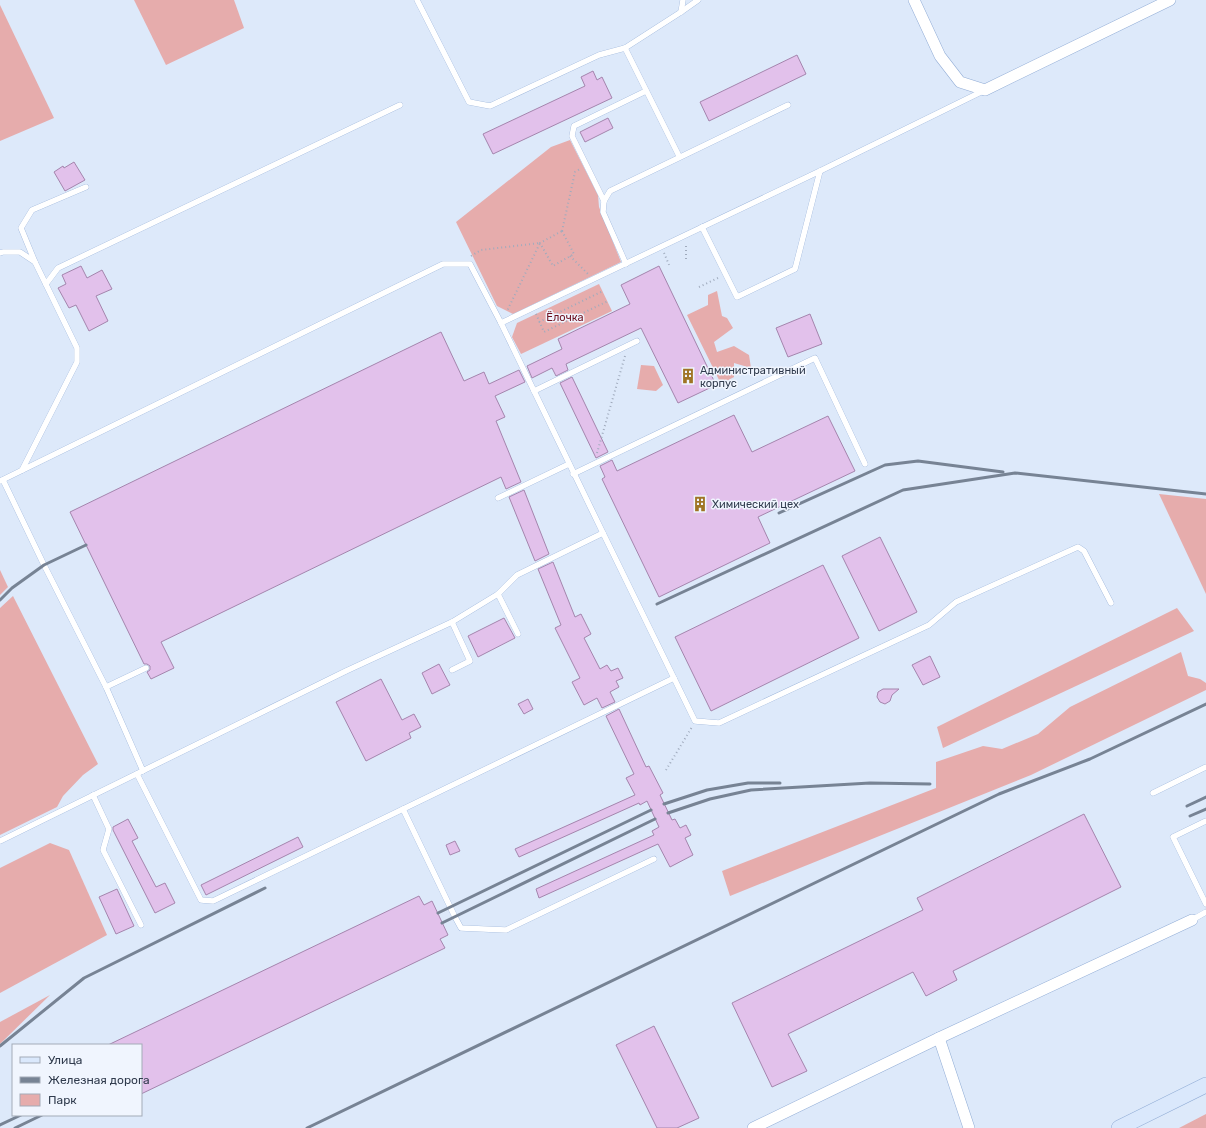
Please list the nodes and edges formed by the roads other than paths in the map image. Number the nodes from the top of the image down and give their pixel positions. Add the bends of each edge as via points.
1 (417, 0) edge
2 (683, 0) edge
3 (698, 0) edge
4 (914, 0) edge
5 (1170, 0) edge
6 (682, 12) junction
7 (624, 48) junction
8 (985, 90) junction
9 (646, 91) junction
10 (400, 105) dead end
11 (788, 105) dead end
12 (679, 156) junction
13 (820, 171) junction
14 (86, 187) dead end
15 (604, 201) junction
16 (702, 227) junction
17 (0, 253) edge
18 (35, 262) junction
19 (626, 264) junction
20 (46, 284) junction
21 (501, 323) junction
22 (637, 340) dead end
23 (534, 391) junction
24 (568, 464) junction
25 (865, 464) dead end
26 (22, 470) junction
27 (573, 474) junction
28 (1, 481) edge
29 (498, 498) dead end
30 (603, 533) junction
31 (498, 594) junction
32 (1111, 603) dead end
33 (452, 622) junction
34 (518, 634) dead end
35 (146, 668) dead end
36 (452, 670) dead end
37 (674, 678) junction
38 (106, 687) junction
39 (1206, 767) edge
40 (143, 771) junction
41 (137, 774) junction
42 (1154, 793) dead end
43 (93, 795) junction
44 (403, 809) junction
45 (1206, 821) edge
46 (0, 841) edge
47 (654, 859) dead end
48 (1206, 904) edge
49 (1206, 912) edge
50 (1192, 920) joint
51 (141, 925) dead end
52 (939, 1038) junction
53 (1206, 1085) edge
54 (754, 1128) edge
55 (969, 1128) edge
56 (1120, 1128) edge

1 - 7 lane via 469,102 490,106 599,55
2 - 6 lane
3 - 6 lane
4 - 8 street via 940,56 960,82
5 - 8 street
6 - 7 lane
7 - 9 lane
8 - 13 lane
9 - 12 lane
9 - 15 lane via 574,126 572,136
10 - 20 lane via 58,268
11 - 12 lane
12 - 15 lane via 610,191
13 - 16 lane
13 - 16 lane via 796,269 737,297
14 - 18 lane via 32,210 21,228
15 - 19 lane via 603,212
16 - 19 lane
17 - 18 lane via 20,252
18 - 20 lane
19 - 21 lane
20 - 26 lane via 77,348 77,362
21 - 23 lane
21 - 26 lane via 470,264 443,264
22 - 23 lane
23 - 24 lane
24 - 27 lane
24 - 29 lane
25 - 27 lane via 814,358
26 - 28 lane
27 - 30 lane
28 - 38 lane
30 - 31 lane via 517,575
30 - 37 lane
31 - 33 lane
31 - 34 lane
32 - 37 lane via 1084,551 1078,547 956,602 930,625 718,723 695,721
33 - 36 lane via 470,661
33 - 40 lane
35 - 38 lane
37 - 44 lane
38 - 40 lane
39 - 42 lane
40 - 41 lane
41 - 43 lane
41 - 44 lane via 201,900 213,901
43 - 46 lane
43 - 51 lane via 109,829 103,850
44 - 47 lane via 462,928 506,930
45 - 48 lane via 1173,837
49 - 50 lane
50 - 52 street
52 - 54 street
52 - 55 street
53 - 56 main road

